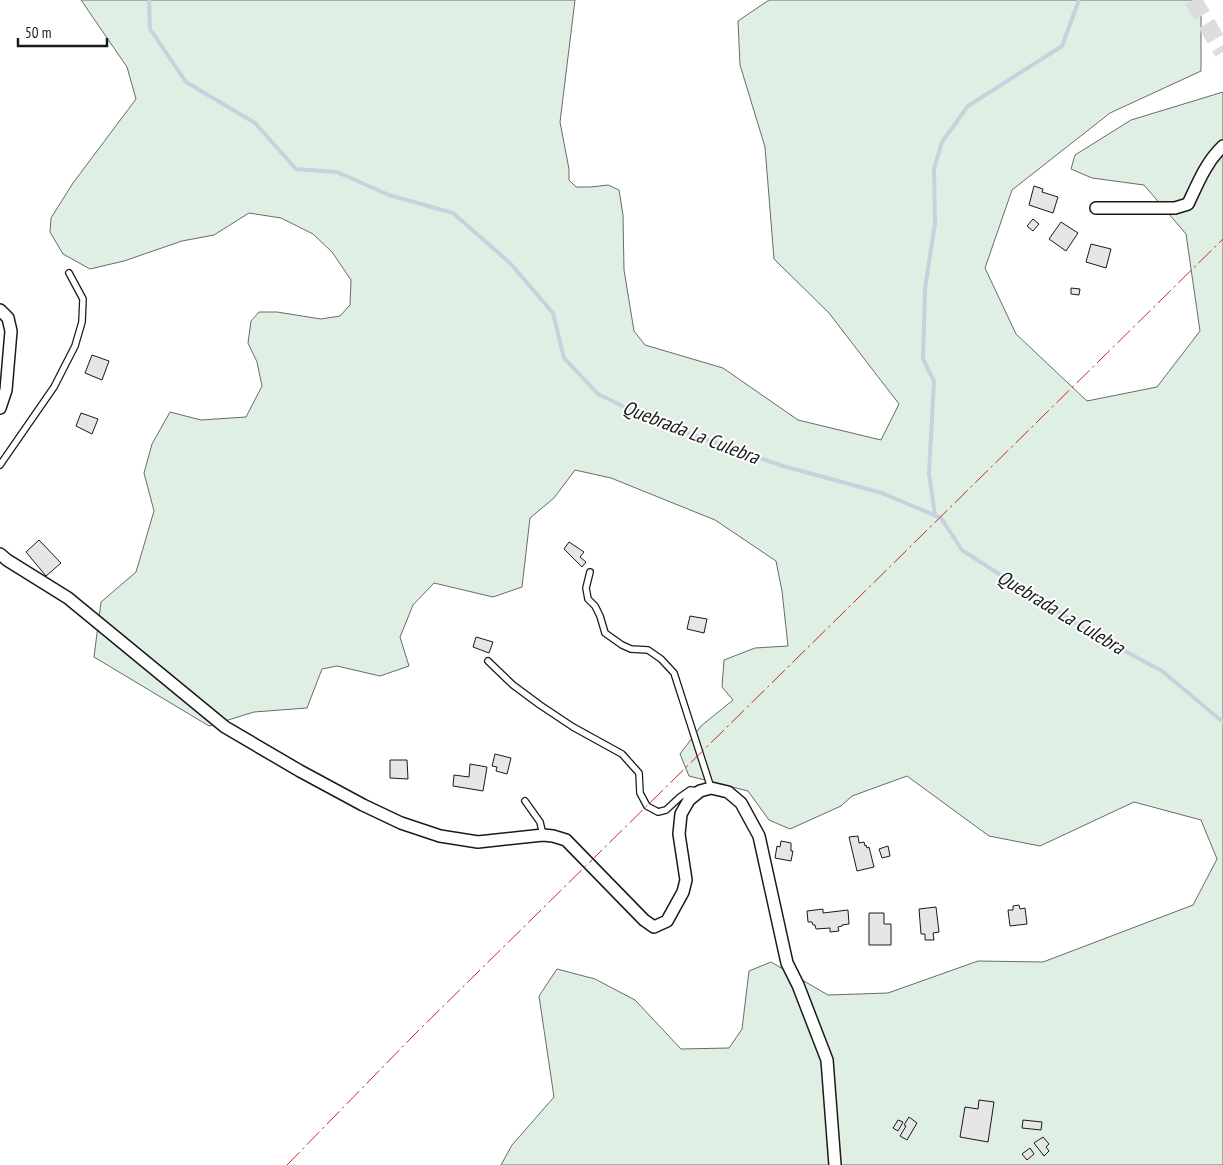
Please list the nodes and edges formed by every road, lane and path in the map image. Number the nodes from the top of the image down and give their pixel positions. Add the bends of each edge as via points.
1 (1223, 146) edge
2 (1096, 208) dead end
3 (69, 273) dead end
4 (0, 310) edge
5 (0, 408) edge
6 (0, 465) edge
7 (0, 554) edge
8 (590, 572) dead end
9 (488, 661) dead end
10 (712, 788) junction
11 (700, 790) junction
12 (525, 801) dead end
13 (543, 835) junction
14 (835, 1165) edge

1 - 2 street via 1208,165 1188,204 1175,208
3 - 6 lane via 83,299 82,322 74,346 54,387
4 - 5 street via 8,318 11,331 6,390
7 - 13 street via 68,598 225,727 363,805 440,836 478,842
8 - 10 lane via 586,588 588,599 600,616 605,634 631,649 648,650 674,673
9 - 11 lane via 540,705 622,754 639,773 640,793 647,806 658,812 666,810 690,790
10 - 11 street
10 - 14 street via 728,792 741,803 759,836 787,963 827,1060
11 - 13 street via 681,814 679,834 686,880 683,892 667,921 654,927 566,840
12 - 13 lane via 540,822

